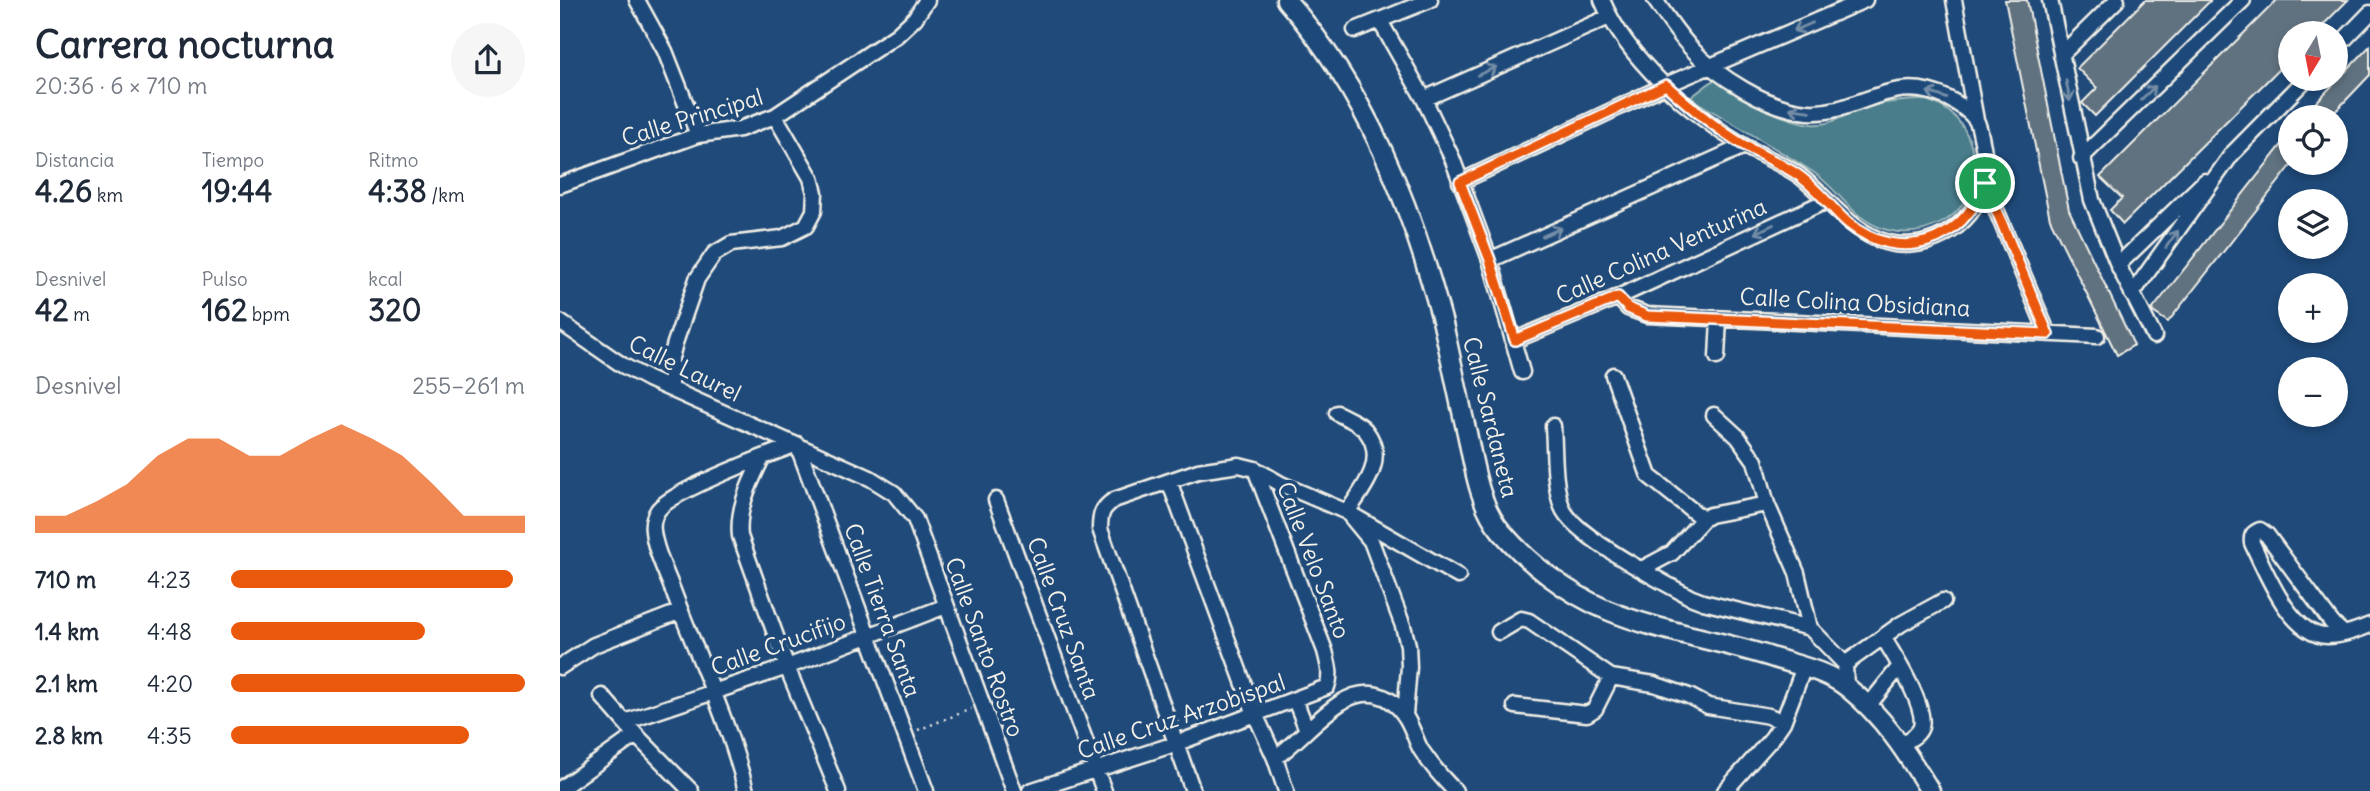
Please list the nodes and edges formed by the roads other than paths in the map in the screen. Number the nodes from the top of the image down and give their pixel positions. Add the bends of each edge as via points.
1 (637, 0) edge
2 (927, 0) edge
3 (1286, 0) edge
4 (1430, 0) edge
5 (1602, 0) edge
6 (1655, 0) edge
7 (1866, 0) edge
8 (1954, 0) edge
9 (2050, 0) edge
10 (2116, 0) edge
11 (2243, 0) edge
12 (2370, 13) edge
13 (1609, 17) junction
14 (1380, 21) junction
15 (1355, 30) dead end
16 (2348, 36) edge
17 (2061, 55) junction
18 (1712, 67) junction
19 (1666, 85) junction
20 (2294, 91) edge
21 (1424, 99) junction
22 (775, 116) junction
23 (1976, 120) junction
24 (698, 135) junction
25 (1744, 146) junction
26 (2232, 155) junction
27 (2081, 158) junction
28 (1460, 182) junction
29 (1985, 183) junction
30 (560, 185) edge
31 (1826, 201) junction
32 (1490, 260) junction
33 (2119, 265) junction
34 (2132, 294) junction
35 (1618, 297) junction
36 (1718, 319) junction
37 (560, 322) edge
38 (2048, 334) junction
39 (2097, 336) dead end
40 (2154, 336) dead end
41 (1515, 340) junction
42 (1717, 357) dead end
43 (1522, 372) dead end
44 (1613, 375) dead end
45 (671, 389) junction
46 (1337, 413) dead end
47 (1714, 415) dead end
48 (1553, 426) dead end
49 (797, 444) junction
50 (762, 457) junction
51 (1255, 469) junction
52 (1169, 481) junction
53 (996, 500) dead end
54 (1767, 504) junction
55 (1347, 512) junction
56 (915, 519) joint
57 (1703, 519) junction
58 (1642, 569) junction
59 (1458, 576) dead end
60 (1942, 601) dead end
61 (946, 606) junction
62 (681, 611) junction
63 (2370, 625) edge
64 (1810, 628) junction
65 (1499, 632) dead end
66 (2343, 633) junction
67 (868, 635) junction
68 (1883, 638) junction
69 (1845, 664) junction
70 (1900, 666) junction
71 (560, 667) edge
72 (787, 667) junction
73 (1804, 667) junction
74 (1330, 668) joint
75 (1612, 677) junction
76 (1846, 686) junction
77 (713, 692) junction
78 (602, 696) dead end
79 (1295, 700) junction
80 (1515, 706) dead end
81 (1868, 706) junction
82 (1255, 715) junction
83 (1405, 715) junction
84 (1786, 717) junction
85 (625, 722) junction
86 (1307, 730) junction
87 (636, 735) junction
88 (1175, 744) junction
89 (1900, 745) junction
90 (1275, 758) junction
91 (1096, 770) junction
92 (560, 790) edge
93 (744, 790) edge
94 (691, 791) edge
95 (838, 791) edge
96 (926, 791) edge
97 (1014, 791) edge
98 (1030, 791) edge
99 (1104, 791) edge
100 (1193, 791) edge
101 (1286, 791) edge
102 (1455, 791) edge
103 (1725, 791) edge
104 (1930, 791) edge

1 - 24 street via 665,51
2 - 22 street, Calle Principal via 897,35
3 - 73 street, Calle Sardaneta via 1319,40 1357,100 1393,173 1442,320 1476,477 1498,527 1549,576 1607,610
4 - 14 street
5 - 13 street
6 - 18 street via 1690,47
7 -> 18 street
8 - 23 street
9 - 17 street
10 - 17 street
27 -> 11 street
12 - 16 street
13 - 19 street via 1638,58
21 -> 13 street
14 - 15 street
14 - 21 street
17 -> 27 street
18 - 19 street
23 -> 18 street via 1958,103 1915,89 1891,90 1837,108 1810,112 1787,108 1760,98
19 - 25 street
19 - 28 street
20 - 26 street
21 - 28 street
22 - 24 street, Calle Principal via 740,129
22 - 45 street via 811,178 814,211 806,226 782,238 730,244 714,254 697,279 675,343
23 - 29 street via 1985,157
24 - 30 street, Calle Principal
25 - 31 street via 1801,177
32 -> 25 street
26 - 33 street
34 -> 26 street
27 - 33 street via 2097,217
28 - 32 street
29 - 31 street via 1979,200 1959,224 1923,243 1882,241 1849,223
29 - 38 street
31 -> 35 street, Calle Colina Venturina
32 - 41 street
33 - 34 street
34 - 40 street
35 - 36 street, Calle Colina Obsidiana via 1640,314
35 - 41 street, Calle Colina Venturina
36 - 38 street, Calle Colina Obsidiana
36 - 42 street
37 - 45 street, Calle Laurel via 622,365
38 - 39 street, Calle Colina Obsidiana
41 - 43 street
44 - 57 street via 1649,476
45 - 49 street, Calle Laurel
46 - 55 street via 1365,430 1376,462
47 - 54 street via 1755,461
48 - 58 street via 1563,510 1584,533
49 - 50 street
49 - 56 street, Calle Laurel via 894,493
49 - 67 street, Calle Tierra Santa
50 - 62 street via 658,510 653,530
50 - 72 street via 738,520
51 - 52 street via 1223,466
51 - 55 street
51 - 74 street, Calle Velo Santo
52 - 82 street
52 - 88 street via 1114,500 1100,515 1100,529
53 - 91 street, Calle Cruz Santa
54 - 57 street
54 - 64 street via 1797,573
55 - 59 street
55 - 83 street via 1371,541 1406,636
56 - 61 street, Calle Santo Rostro
57 - 58 street via 1672,553
58 - 64 street via 1703,602
60 - 68 street
61 - 67 street, Calle Crucifijo
61 - 97 street, Calle Santo Rostro
62 - 71 street via 594,645
62 - 77 street
63 - 66 street
64 - 69 street
65 - 75 street via 1521,619 1529,621
66 - 66 street via 2267,535 2260,530 2253,533 2252,543 2297,622 2312,633
67 - 72 street, Calle Crucifijo
67 - 96 street, Calle Tierra Santa
68 - 69 street
68 - 70 street
69 - 76 street
70 - 81 street
70 - 89 street via 1922,725
72 - 77 street, Calle Crucifijo
72 - 95 street
73 - 76 street, Calle Sardaneta
73 - 84 street
74 - 79 street, Calle Cruz Arzobispal via 1327,687
75 - 80 street via 1595,709 1587,713
75 - 84 street via 1654,684 1708,706
76 - 81 street, Calle Sardaneta
77 - 85 street, Calle Crucifijo
77 - 93 street
78 - 85 street
79 - 82 street, Calle Cruz Arzobispal
79 - 86 street
81 - 89 street, Calle Sardaneta
82 - 88 street, Calle Cruz Arzobispal
82 - 90 street
83 - 86 street via 1372,692 1341,703
83 - 102 street via 1421,749
84 - 103 street
85 - 87 street
86 - 90 street
87 - 92 street
87 - 94 street
88 - 91 street, Calle Cruz Arzobispal
88 - 100 street
89 - 104 street, Calle Sardaneta
90 - 101 street
91 - 98 street, Calle Cruz Arzobispal
91 - 99 street, Calle Cruz Santa

